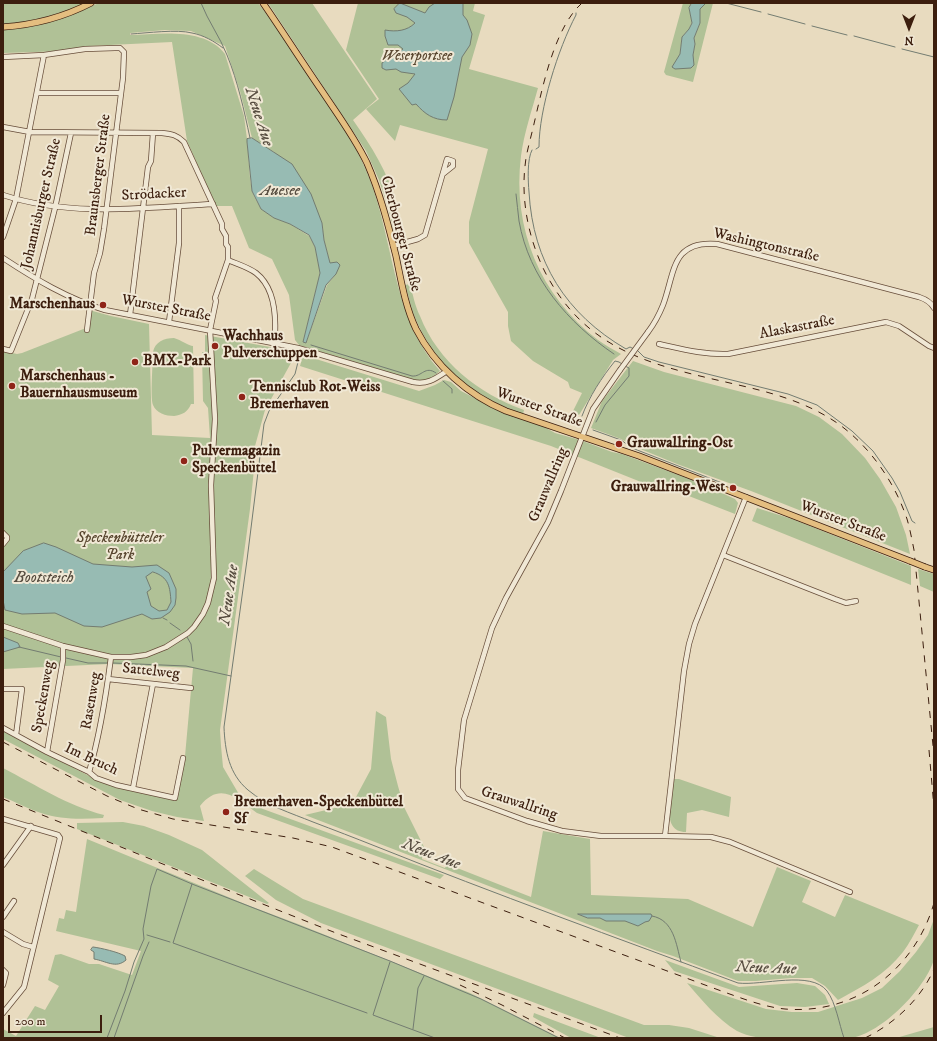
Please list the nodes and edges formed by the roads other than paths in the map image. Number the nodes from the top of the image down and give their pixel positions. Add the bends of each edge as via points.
1 (91, 3) edge
2 (263, 3) edge
3 (3, 27) edge
4 (44, 56) junction
5 (3, 57) edge
6 (37, 93) junction
7 (121, 93) junction
8 (3, 127) edge
9 (30, 132) junction
10 (71, 133) junction
11 (153, 133) junction
12 (116, 134) junction
13 (443, 174) dead end
14 (3, 195) edge
15 (16, 199) junction
16 (213, 204) junction
17 (179, 206) junction
18 (55, 208) junction
19 (143, 208) junction
20 (106, 210) junction
21 (3, 238) edge
22 (393, 246) junction
23 (3, 258) edge
24 (228, 260) junction
25 (38, 280) junction
26 (933, 304) edge
27 (91, 306) junction
28 (130, 315) junction
29 (168, 322) junction
30 (87, 330) dead end
31 (210, 330) junction
32 (275, 333) dead end
33 (659, 344) dead end
34 (934, 348) edge
35 (3, 349) edge
36 (447, 372) junction
37 (582, 437) junction
38 (746, 497) junction
39 (3, 533) edge
40 (3, 544) edge
41 (723, 555) junction
42 (934, 570) edge
43 (856, 601) dead end
44 (3, 626) edge
45 (63, 646) junction
46 (111, 661) junction
47 (108, 680) junction
48 (153, 684) junction
49 (3, 688) edge
50 (191, 688) dead end
51 (3, 728) edge
52 (16, 735) junction
53 (47, 752) junction
54 (183, 758) dead end
55 (89, 772) junction
56 (133, 788) junction
57 (3, 819) edge
58 (31, 826) junction
59 (665, 836) junction
60 (3, 865) edge
61 (850, 892) dead end
62 (14, 900) dead end
63 (3, 917) edge
64 (3, 932) edge
65 (33, 947) junction
66 (3, 970) edge
67 (3, 985) edge
68 (3, 1014) edge

1 - 3 main road via 50,19
2 - 22 main road, Cherbourger Straße via 362,153 375,183
4 - 5 street
4 - 6 street
4 - 7 street, Braunsberger Straße via 85,49 120,48 124,52
6 - 7 street
6 - 9 street
7 - 12 street, Braunsberger Straße
8 - 9 street
9 - 10 street
9 - 15 street
10 - 12 street
10 - 18 street, Johannisburger Straße
11 - 12 street
11 - 16 street via 180,137
11 - 19 street
12 - 20 street, Braunsberger Straße
13 - 22 street via 425,235
14 - 15 street, Strödacker
15 - 18 street, Strödacker
15 - 21 street
16 - 17 street, Strödacker
16 - 24 street via 226,236
17 - 19 street, Strödacker
17 - 29 street via 179,243
18 - 20 street, Strödacker
18 - 25 street, Johannisburger Straße
19 - 20 street, Strödacker
19 - 28 street
20 - 27 street, Braunsberger Straße via 101,251 94,273
22 - 36 main road, Cherbourger Straße via 416,328 428,350
23 - 25 street, Wurster Straße
24 - 31 street via 215,298
24 - 32 street via 251,270 266,283 273,302
25 - 27 street, Wurster Straße
25 - 35 street, Johannisburger Straße via 11,351
26 - 37 street, Washingtonstraße, bridge via 919,297 718,244 708,243 691,247 675,264 663,306 654,323 593,409
27 - 28 street, Wurster Straße
27 - 30 street, Braunsberger Straße
28 - 29 street, Wurster Straße
29 - 31 street, Wurster Straße
31 - 36 street, Wurster Straße via 311,351 420,383 428,383
31 - 46 street via 215,418 211,485 214,572 212,591 203,614 188,633 154,653
33 - 34 street, Alaskastraße via 700,354 728,354 886,322 899,326
36 - 37 main road, Wurster Straße via 470,391 495,406
37 - 38 main road, Wurster Straße
37 - 59 street, Grauwallring via 548,522 492,628 464,720 458,789 465,798 562,831 601,836
38 - 41 street
38 - 42 main road, Wurster Straße, bridge
39 - 40 street via 8,539
41 - 43 street via 846,603
41 - 59 street via 695,624 686,658
44 - 45 street
45 - 46 street
45 - 53 street, Speckenweg
46 - 47 street, Rasenweg
47 - 48 street, Sattelweg
47 - 55 street, Rasenweg
48 - 50 street, Sattelweg
48 - 56 street
49 - 52 street via 22,689
51 - 52 street, Im Bruch
52 - 53 street, Im Bruch
53 - 55 street, Im Bruch
54 - 56 street, Im Bruch via 175,798
55 - 56 street, Im Bruch via 96,778
57 - 58 street
58 - 60 street
58 - 65 street via 60,836
59 - 61 street, Grauwallring via 711,837 730,842
62 - 63 street
64 - 65 street
65 - 68 street via 24,987
66 - 67 street via 6,972

